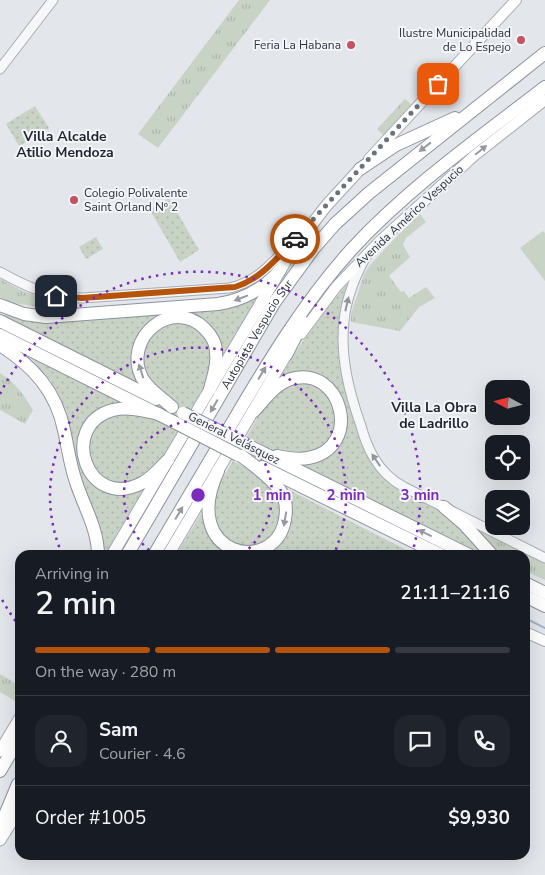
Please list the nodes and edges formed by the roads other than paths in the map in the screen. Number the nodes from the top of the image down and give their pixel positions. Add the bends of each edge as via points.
1 (53, 0) edge
2 (516, 0) edge
3 (545, 53) edge
4 (0, 69) edge
5 (545, 87) edge
6 (545, 100) edge
7 (477, 106) junction
8 (360, 169) junction
9 (312, 223) junction
10 (368, 253) junction
11 (346, 256) junction
12 (280, 270) junction
13 (0, 272) edge
14 (0, 305) edge
15 (0, 321) edge
16 (0, 335) edge
17 (0, 345) edge
18 (286, 355) junction
19 (210, 389) junction
20 (254, 411) junction
21 (159, 414) junction
22 (178, 415) junction
23 (241, 451) junction
24 (267, 455) junction
25 (168, 460) junction
26 (218, 471) junction
27 (444, 507) junction
28 (424, 546) junction
29 (97, 550) edge
30 (115, 550) edge
31 (130, 550) edge
32 (157, 550) edge
33 (171, 550) edge
34 (236, 550) edge
35 (257, 550) edge
36 (429, 550) edge
37 (432, 550) edge
38 (459, 550) edge
39 (487, 550) edge
40 (529, 550) edge
41 (530, 550) edge
42 (545, 558) edge
43 (530, 588) edge
44 (530, 591) edge
45 (545, 593) edge
46 (545, 606) edge
47 (530, 634) edge
48 (545, 641) edge
49 (15, 726) edge
50 (15, 745) edge
51 (0, 751) edge
52 (0, 770) edge
53 (15, 789) edge
54 (15, 791) edge
55 (0, 814) edge
56 (15, 816) edge
57 (0, 827) edge
58 (0, 840) edge

1 - 4 street
2 - 8 main road
3 - 7 highway, Autopista Vespucio Sur
5 - 11 highway, Autopista Vespucio Sur via 414,190
10 -> 6 main road, Avenida Américo Vespucio via 475,155
7 - 8 highway via 405,140
7 -> 31 highway, Autopista Vespucio Sur via 358,202 308,256 274,303
8 - 9 main road
9 - 12 main road
9 - 13 street via 260,275 229,288 74,298 40,292
10 - 18 main road, Avenida Américo Vespucio via 336,287
27 -> 10 street via 386,474 372,456 358,418 345,368 343,332 350,292
11 - 18 highway via 304,319
32 -> 11 highway, Autopista Vespucio Sur via 288,331
12 -> 14 highway via 250,294 218,304 46,317 24,314
12 - 19 main road
15 - 22 highway, General Velásquez
16 - 21 highway, General Velásquez
17 - 29 highway via 30,366 53,397
18 - 20 main road, Avenida Américo Vespucio
22 -> 19 highway via 153,391 140,372 139,350 152,327 171,317 186,318 210,334 217,357
19 - 25 main road
20 - 24 highway via 278,386 299,378 322,384 339,404 342,421 339,432 323,452 303,458
20 - 26 main road, Avenida Américo Vespucio
21 - 22 highway, General Velásquez
21 - 25 highway via 124,409 102,415 86,435 83,455 94,478 118,488 144,482
22 - 23 highway, General Velásquez, bridge
23 - 24 highway, General Velásquez
23 - 28 highway, General Velásquez
23 -> 35 highway via 284,499 284,527 270,545
38 -> 24 highway, General Velásquez
25 - 30 main road
26 - 33 main road, Avenida Américo Vespucio
34 -> 26 highway via 226,546 210,526 211,488
27 - 39 highway
27 - 40 street
28 - 36 highway
28 - 37 highway, General Velásquez
41 - 42 street
43 - 45 highway
44 - 46 highway
47 - 48 main road
49 - 51 main road
50 - 52 highway
53 - 55 highway
54 - 57 highway
56 - 58 main road

